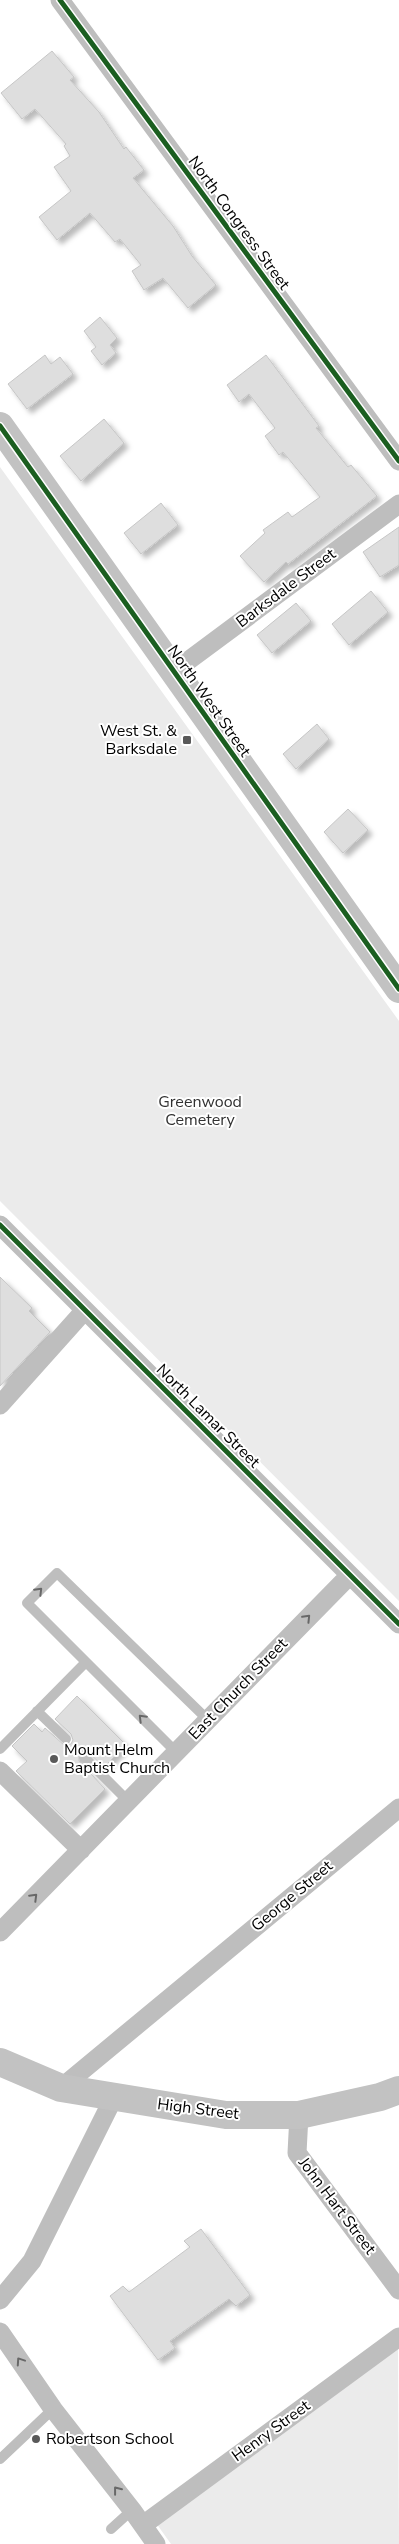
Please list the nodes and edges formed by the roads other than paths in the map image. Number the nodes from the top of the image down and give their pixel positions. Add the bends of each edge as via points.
1 (60, 0) edge
2 (0, 426) edge
3 (399, 461) edge
4 (399, 504) edge
5 (173, 672) junction
6 (399, 988) edge
7 (0, 1225) edge
8 (85, 1310) junction
9 (0, 1405) edge
10 (350, 1575) junction
11 (399, 1624) edge
12 (86, 1662) junction
13 (37, 1711) junction
14 (208, 1720) junction
15 (66, 1739) dead end
16 (0, 1749) edge
17 (176, 1752) junction
18 (84, 1757) dead end
19 (0, 1771) edge
20 (128, 1801) junction
21 (399, 1808) edge
22 (81, 1850) junction
23 (0, 1932) edge
24 (0, 2062) edge
25 (62, 2088) junction
26 (399, 2090) edge
27 (114, 2097) junction
28 (299, 2115) junction
29 (399, 2290) edge
30 (0, 2300) edge
31 (0, 2332) edge
32 (399, 2337) edge
33 (53, 2410) junction
34 (0, 2459) edge
35 (132, 2510) junction
36 (143, 2525) junction
37 (111, 2530) dead end
38 (156, 2544) edge

1 - 3 street, North Congress Street
2 - 5 street, North West Street
4 - 5 street, Barksdale Street
5 - 6 street, North West Street
7 - 8 street, North Lamar Street
8 - 9 street
8 - 10 street, North Lamar Street
10 - 11 street, North Lamar Street
14 -> 10 street, East Church Street
12 - 13 lane
12 -> 14 lane via 27,1603 57,1574
17 -> 12 lane
13 - 15 lane
13 - 16 lane
14 - 17 street, East Church Street
17 - 20 street, East Church Street
18 - 20 lane
19 - 22 street
20 - 22 street, East Church Street
21 - 25 street, George Street
23 -> 22 street, East Church Street
24 - 25 street, High Street
25 - 27 street, High Street
26 - 28 street, High Street via 380,2098
27 - 28 street, High Street via 226,2115
27 - 30 street via 32,2261
28 - 29 street, John Hart Street via 297,2153
33 -> 31 street
32 - 36 street, Henry Street
33 - 34 lane
35 -> 33 street
35 - 36 street
35 - 37 lane
36 - 38 street

